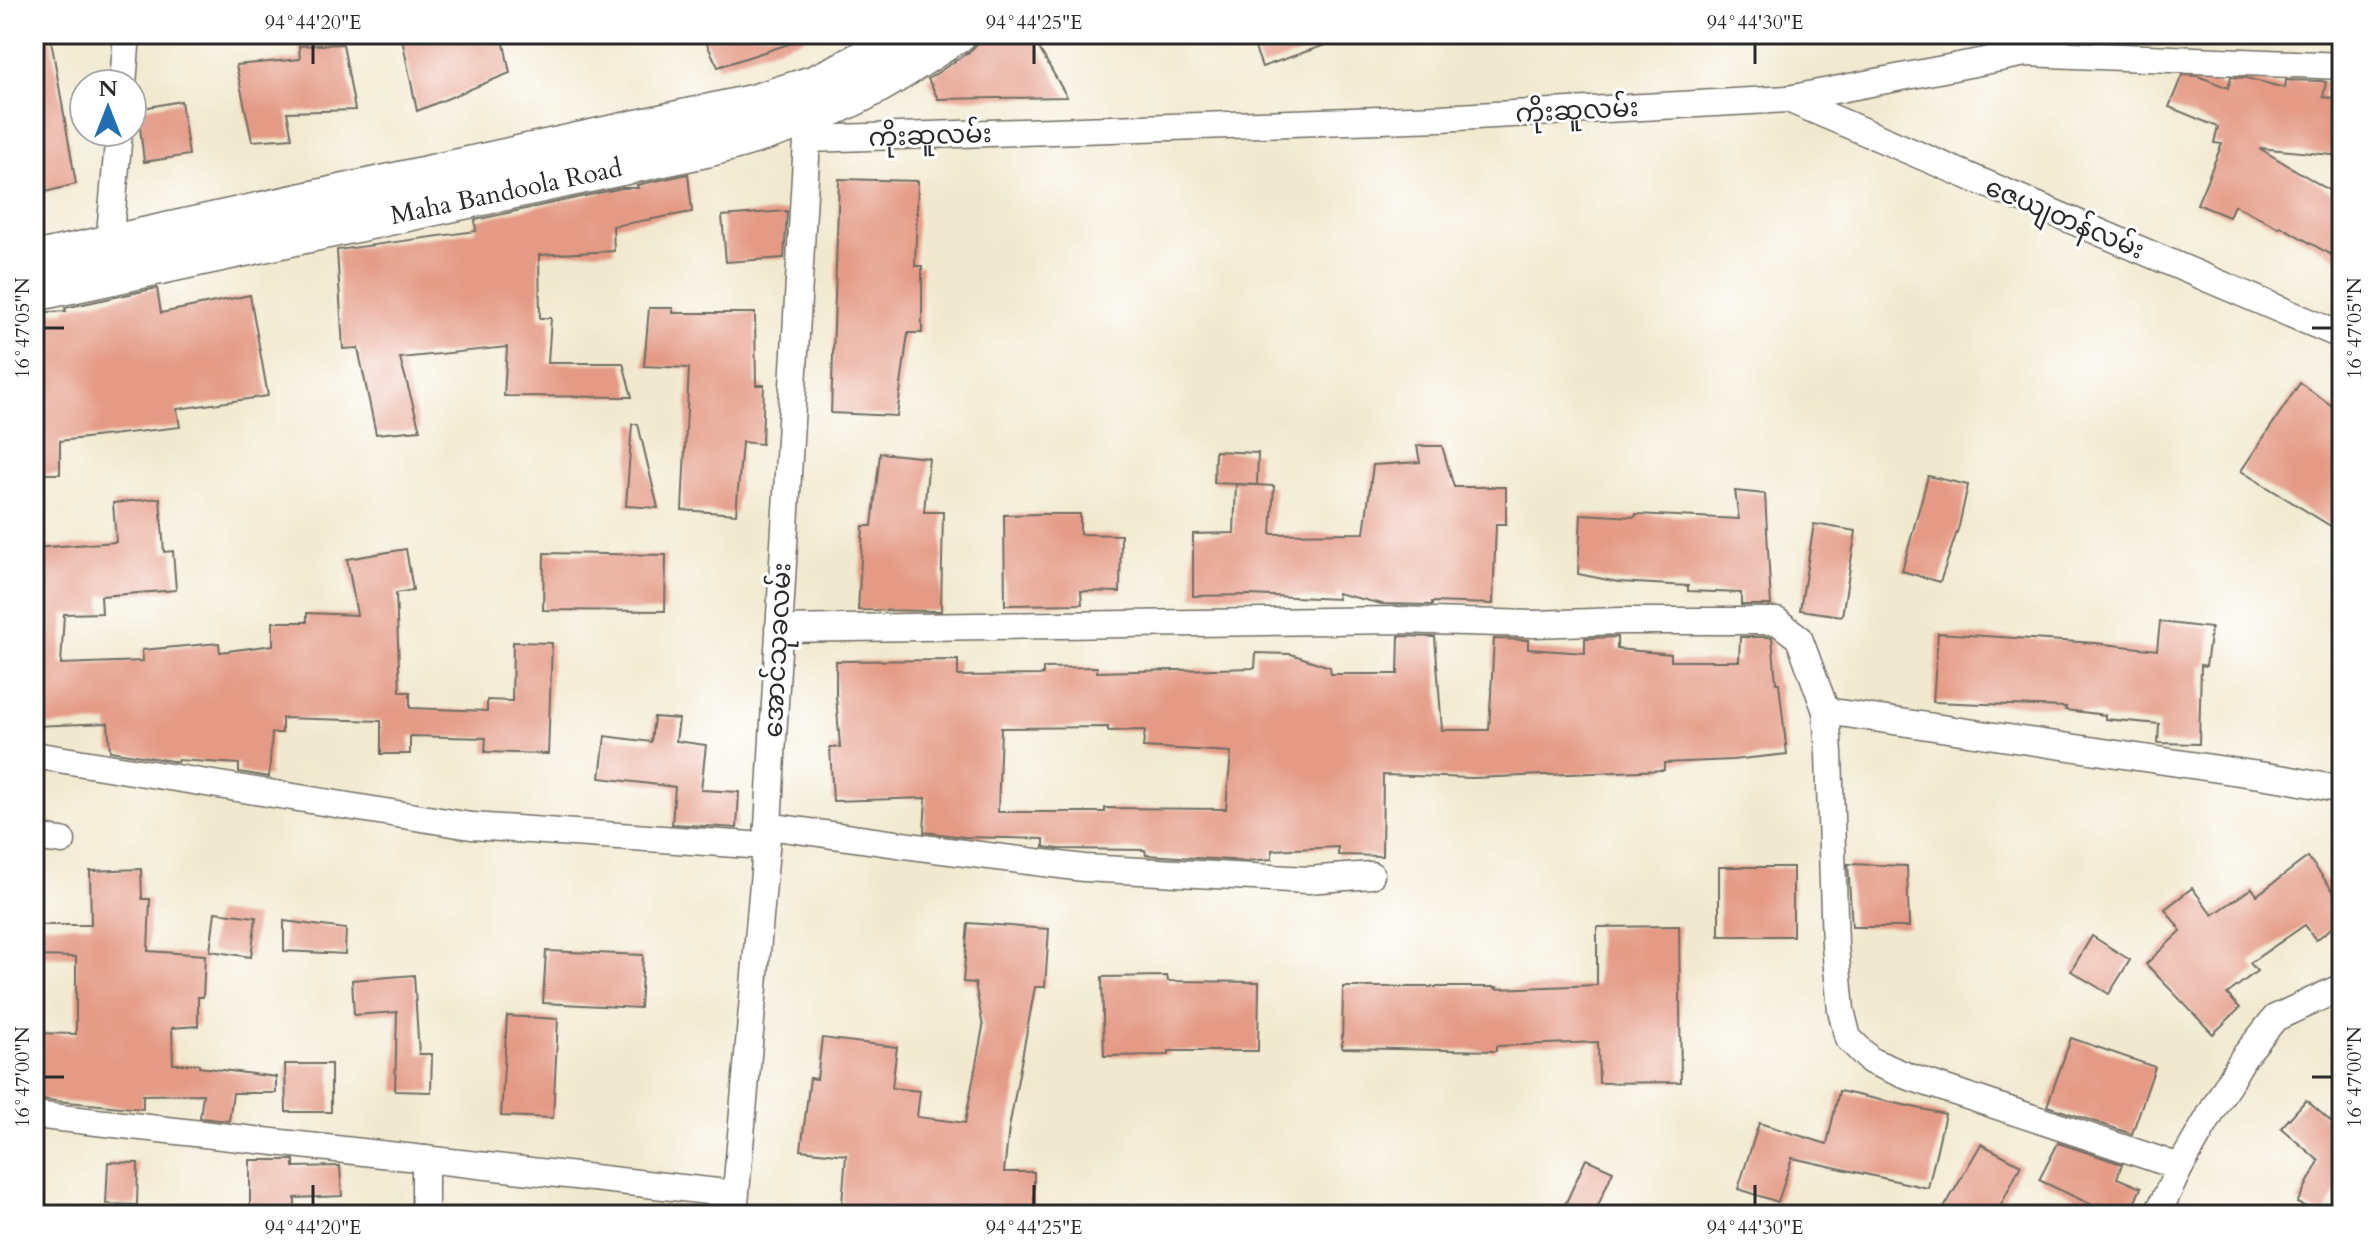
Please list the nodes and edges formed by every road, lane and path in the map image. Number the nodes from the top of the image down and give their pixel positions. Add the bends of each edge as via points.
1 (127, 34) edge
2 (903, 34) edge
3 (957, 34) edge
4 (2342, 66) edge
5 (124, 68) edge
6 (1788, 99) junction
7 (811, 113) junction
8 (118, 148) edge
9 (109, 245) junction
10 (34, 261) edge
11 (34, 292) edge
12 (2342, 336) edge
13 (778, 629) junction
14 (1826, 711) junction
15 (34, 755) edge
16 (2342, 790) edge
17 (766, 836) junction
18 (34, 837) edge
19 (62, 841) dead end
20 (1371, 875) dead end
21 (2342, 987) edge
22 (34, 1115) edge
23 (425, 1159) junction
24 (2180, 1167) junction
25 (735, 1205) edge
26 (425, 1215) edge
27 (2157, 1215) edge

1 - 5 street
2 - 7 main road, Maha Bandoola Road via 853,66
3 - 7 main road, Maha Bandoola Road via 876,85
4 - 6 street, ကိုးဆူလမ်း via 2026,53
6 - 7 street, ကိုးဆူလမ်း via 1440,118
6 - 12 street, ဇေယျတန်လမ်း
7 - 9 main road, Maha Bandoola Road via 756,103
7 - 11 main road, Maha Bandoola Road via 706,148
7 - 13 street, အောင်သုခလမ်း
8 - 9 street
9 - 10 main road, Maha Bandoola Road
13 - 14 street via 1396,620 1777,621 1799,638
13 - 17 street, အောင်သုခလမ်း
14 - 16 street
14 - 24 street via 1835,946 1848,1038 1871,1061 1907,1076
15 - 17 street via 471,826
17 - 20 street via 1084,868 1308,880
17 - 25 street, အောင်သုခလမ်း
18 - 19 street
21 - 24 street via 2275,1018 2243,1058
22 - 23 street
23 - 25 street
23 - 26 street
24 - 27 street

